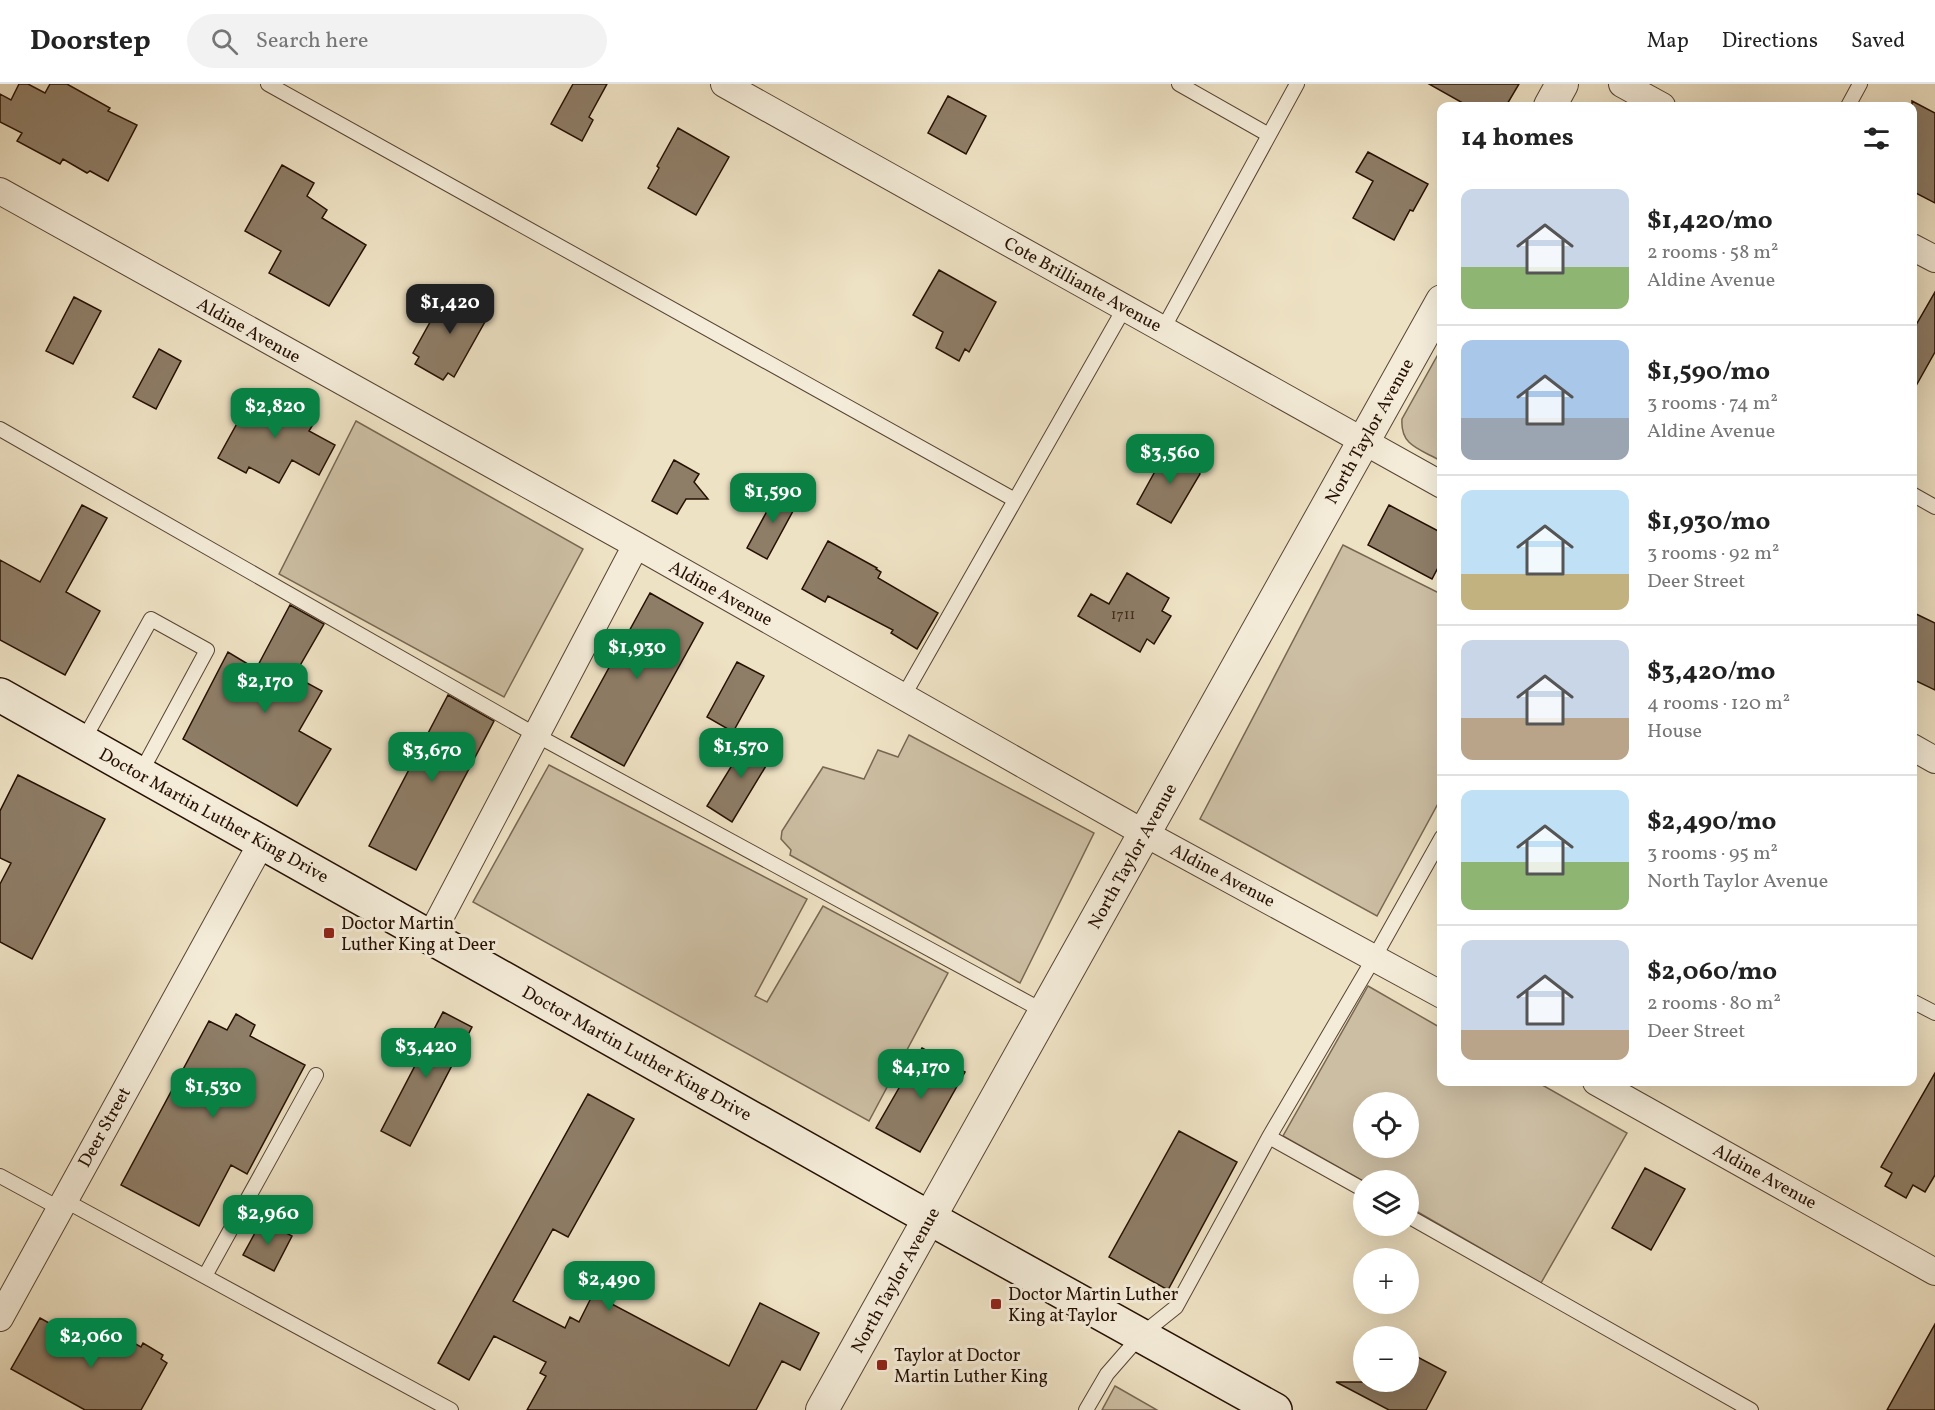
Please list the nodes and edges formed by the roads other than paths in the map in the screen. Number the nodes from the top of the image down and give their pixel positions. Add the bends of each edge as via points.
1 (268, 84) edge
2 (724, 84) edge
3 (1179, 84) edge
4 (1297, 84) edge
5 (1562, 84) edge
6 (1622, 84) edge
7 (1860, 84) edge
8 (1552, 102) edge
9 (1655, 102) edge
10 (1850, 102) edge
11 (1269, 135) junction
12 (0, 191) edge
13 (1917, 250) edge
14 (1935, 259) edge
15 (1125, 308) junction
16 (1437, 310) edge
17 (1163, 329) junction
18 (0, 429) edge
19 (1364, 441) junction
20 (1437, 482) edge
21 (1917, 497) edge
22 (1015, 500) junction
23 (1935, 507) edge
24 (636, 545) junction
25 (0, 695) edge
26 (903, 697) junction
27 (536, 735) junction
28 (83, 741) junction
29 (1917, 750) edge
30 (1935, 760) edge
31 (140, 774) junction
32 (1144, 833) junction
33 (262, 842) junction
34 (1437, 846) edge
35 (430, 937) junction
36 (1374, 958) junction
37 (1437, 992) edge
38 (1917, 1004) edge
39 (1045, 1012) junction
40 (1935, 1013) edge
41 (315, 1075) dead end
42 (1603, 1086) edge
43 (1269, 1137) junction
44 (0, 1176) edge
45 (1353, 1184) edge
46 (62, 1204) junction
47 (930, 1218) junction
48 (1419, 1222) edge
49 (1935, 1272) edge
50 (205, 1276) junction
51 (0, 1318) edge
52 (1141, 1335) junction
53 (451, 1410) edge
54 (822, 1410) edge
55 (1086, 1410) edge
56 (1275, 1410) edge
57 (1751, 1410) edge

1 - 22 lane
2 - 15 street, Cote Brilliante Avenue
3 - 11 lane
4 - 11 lane
5 - 8 street
6 - 9 street
7 - 10 lane
11 - 17 lane
12 - 24 street, Aldine Avenue
13 - 14 street
15 - 17 street, Cote Brilliante Avenue
15 - 22 lane
16 - 19 street, North Taylor Avenue
17 - 19 street, Cote Brilliante Avenue
18 - 27 lane
19 - 20 street, Cote Brilliante Avenue
19 - 32 street, North Taylor Avenue
21 - 23 lane
22 - 26 lane
24 - 26 street, Aldine Avenue
24 - 27 street
25 - 28 main road, Doctor Martin Luther King Drive
26 - 32 street, Aldine Avenue
27 - 35 street
27 - 39 lane
28 - 31 main road, Doctor Martin Luther King Drive
28 - 31 lane via 151,619 207,650
29 - 30 street
31 - 33 main road, Doctor Martin Luther King Drive
32 - 36 street, Aldine Avenue
32 - 39 street, North Taylor Avenue
33 - 35 main road, Doctor Martin Luther King Drive
33 - 46 street, Deer Street
34 - 36 lane
35 - 47 main road, Doctor Martin Luther King Drive
36 - 37 street, Aldine Avenue
36 - 43 lane
38 - 40 lane
39 - 47 street, North Taylor Avenue
41 - 50 lane
42 - 49 street, Aldine Avenue
43 - 45 lane
43 - 52 lane via 1176,1307
44 - 46 lane
46 - 50 lane
46 - 51 street, Deer Street
47 - 52 main road, Doctor Martin Luther King Drive
47 - 54 street, North Taylor Avenue
48 - 57 lane
50 - 53 lane
52 - 55 lane via 1103,1379
52 - 56 main road, Doctor Martin Luther King Drive

